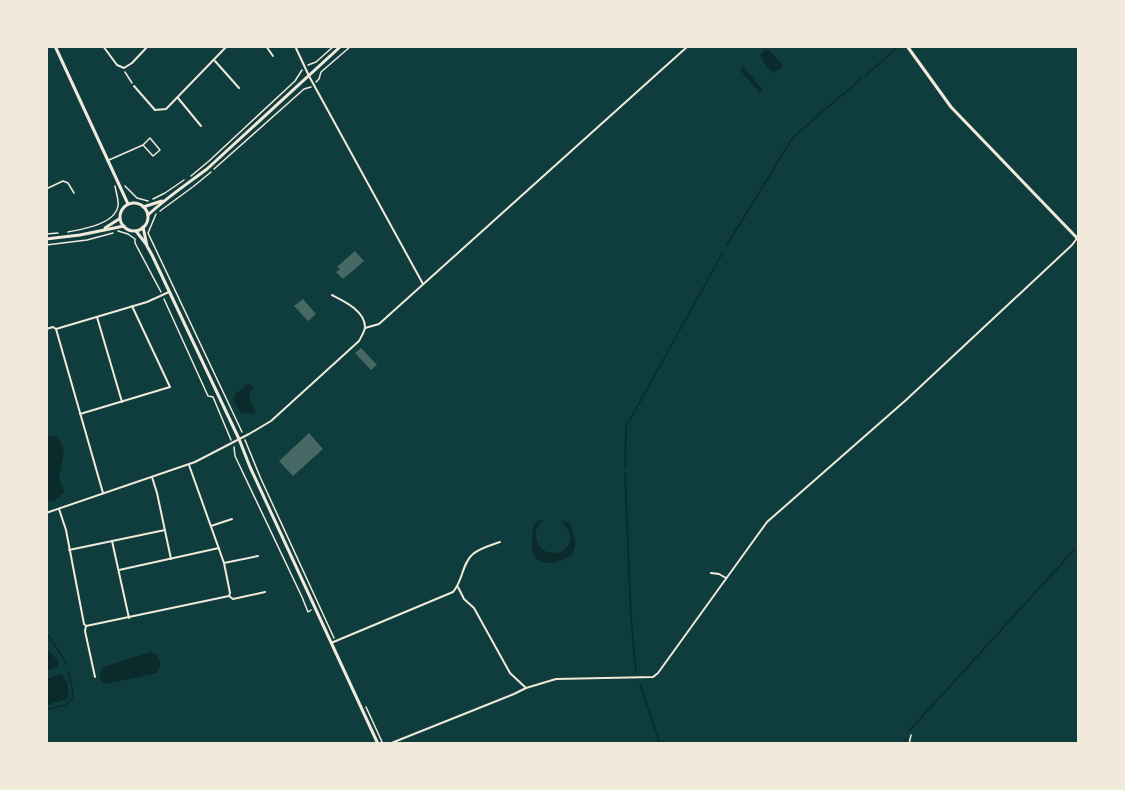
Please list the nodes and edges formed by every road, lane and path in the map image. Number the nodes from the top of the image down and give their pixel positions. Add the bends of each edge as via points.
1 (55, 46) edge
2 (102, 46) edge
3 (148, 46) edge
4 (227, 46) edge
5 (266, 46) edge
6 (295, 46) edge
7 (334, 46) edge
8 (341, 46) edge
9 (351, 46) edge
10 (688, 46) edge
11 (907, 46) edge
12 (273, 56) dead end
13 (214, 60) junction
14 (124, 68) junction
15 (305, 68) junction
16 (309, 76) junction
17 (314, 84) junction
18 (134, 86) joint
19 (239, 88) dead end
20 (177, 98) junction
21 (201, 126) dead end
22 (143, 145) junction
23 (108, 161) junction
24 (117, 179) junction
25 (46, 189) edge
26 (74, 193) dead end
27 (164, 200) junction
28 (128, 204) junction
29 (143, 207) junction
30 (148, 215) junction
31 (120, 219) junction
32 (124, 226) junction
33 (143, 227) junction
34 (101, 231) junction
35 (136, 231) junction
36 (46, 234) edge
37 (1078, 238) edge
38 (46, 239) edge
39 (46, 245) edge
40 (147, 246) junction
41 (423, 284) junction
42 (169, 292) junction
43 (332, 295) dead end
44 (162, 296) junction
45 (132, 306) junction
46 (97, 317) junction
47 (365, 328) junction
48 (46, 329) edge
49 (56, 329) junction
50 (122, 402) junction
51 (80, 414) junction
52 (244, 436) junction
53 (238, 439) junction
54 (232, 442) junction
55 (189, 464) junction
56 (152, 477) junction
57 (103, 494) junction
58 (59, 509) junction
59 (46, 513) edge
60 (232, 519) dead end
61 (211, 526) junction
62 (165, 531) junction
63 (112, 541) junction
64 (500, 542) dead end
65 (219, 548) junction
66 (69, 550) junction
67 (258, 556) dead end
68 (171, 559) junction
69 (224, 563) junction
70 (119, 570) junction
71 (711, 573) dead end
72 (726, 578) junction
73 (458, 587) junction
74 (265, 592) dead end
75 (229, 596) junction
76 (315, 609) junction
77 (129, 618) junction
78 (86, 626) junction
79 (336, 641) junction
80 (331, 643) junction
81 (95, 677) dead end
82 (526, 688) junction
83 (911, 735) dead end
84 (378, 744) edge
85 (389, 744) edge
86 (909, 744) edge

1 - 23 street
2 - 14 street
3 - 14 street
4 - 13 street
5 - 12 street
6 - 15 street
7 - 15 path
8 - 16 street
9 - 17 path via 321,72
10 - 41 street
11 - 37 street via 951,107
13 - 19 street
13 - 20 street
14 - 18 path
15 - 16 street
15 - 24 path via 296,81 209,160 165,193 143,200
16 - 17 street
16 - 27 street via 207,169
17 - 41 street
17 - 52 path via 194,186 156,213 148,232
18 - 20 street via 156,110 166,109
20 - 21 street
22 - 22 lane via 153,156 160,150 150,138
22 - 23 lane
23 - 24 street
24 - 28 street
24 - 36 path via 118,207 112,218 81,230
25 - 26 lane via 63,181
27 - 29 street
27 - 30 street
28 - 29 street
28 - 31 street
29 - 30 street
30 - 33 street
31 - 32 street
31 - 34 street
32 - 34 street
32 - 35 street
33 - 35 street
33 - 40 street
34 - 38 street
35 - 40 street
37 - 72 street via 906,400 766,522
39 - 44 path via 87,240 117,231 128,234 135,239
40 - 42 street
41 - 47 street via 379,324
42 - 44 street
42 - 53 street
43 - 47 street via 348,303 362,317
44 - 45 street
44 - 54 path
45 - 46 street
45 - 50 street via 170,387
46 - 49 street
46 - 50 street
47 - 52 street via 359,341 279,414
48 - 49 street
49 - 51 street
50 - 51 street
51 - 57 street
52 - 53 street
52 - 79 path
53 - 54 street
53 - 76 street
54 - 55 street
54 - 76 path via 308,612
55 - 56 street
55 - 61 street
56 - 57 street
56 - 62 street
57 - 58 street
58 - 59 street
58 - 66 street
60 - 61 street
61 - 65 street
62 - 63 street
62 - 68 street
63 - 66 street
63 - 70 street
64 - 73 street via 472,554
65 - 68 street
65 - 69 street
66 - 78 street
67 - 69 street
68 - 70 street
69 - 75 street
70 - 77 street
71 - 72 street
72 - 82 street via 653,677 556,679
73 - 79 street
73 - 82 street via 510,673
74 - 75 street via 233,599
75 - 77 street
76 - 80 street
77 - 78 street
78 - 81 street
79 - 80 street
80 - 84 street
82 - 85 street
83 - 86 path

